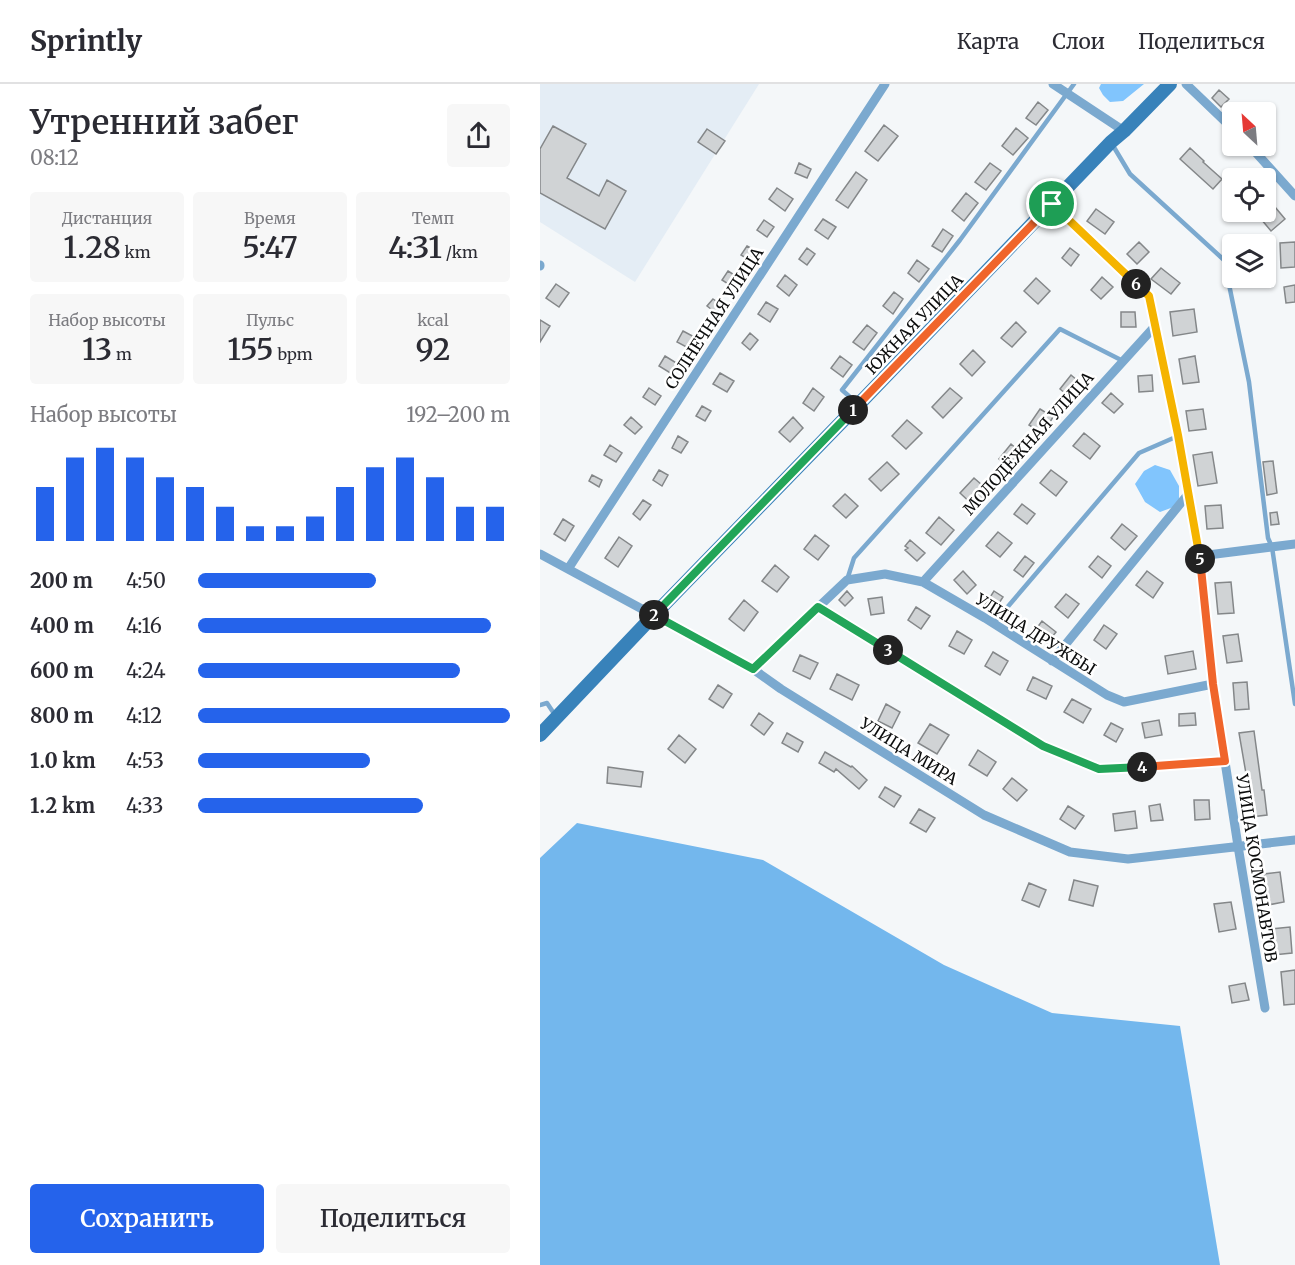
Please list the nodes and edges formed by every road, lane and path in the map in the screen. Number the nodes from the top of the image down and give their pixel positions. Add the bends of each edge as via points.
1 (885, 84) edge
2 (1053, 84) edge
3 (1074, 84) edge
4 (1170, 84) edge
5 (1186, 84) edge
6 (1066, 93) junction
7 (1222, 118) edge
8 (1124, 131) junction
9 (1111, 142) junction
10 (1259, 156) edge
11 (1295, 196) edge
12 (1052, 204) junction
13 (1156, 325) junction
14 (1123, 362) junction
15 (858, 405) junction
16 (1178, 435) junction
17 (1189, 493) junction
18 (1295, 544) edge
19 (1272, 547) junction
20 (540, 554) edge
21 (1200, 556) junction
22 (568, 569) junction
23 (847, 580) junction
24 (923, 582) junction
25 (818, 607) junction
26 (653, 616) junction
27 (993, 624) junction
28 (1052, 662) junction
29 (753, 669) junction
30 (1213, 684) junction
31 (1295, 704) edge
32 (540, 705) edge
33 (556, 718) junction
34 (540, 735) edge
35 (1225, 761) junction
36 (1295, 840) edge
37 (1238, 846) junction
38 (1265, 1008) dead end

1 - 22 street, СОЛНЕЧНАЯ УЛИЦА
2 - 6 street
3 - 6 lane
4 - 8 main road, ЮЖНАЯ УЛИЦА
5 - 7 street
6 - 8 street
6 - 15 lane via 960,240 842,390
8 - 9 main road, ЮЖНАЯ УЛИЦА
9 - 12 main road, ЮЖНАЯ УЛИЦА
9 - 19 lane via 1130,174 1224,260 1249,382
10 - 11 street
12 - 13 street, УЛИЦА КОСМОНАВТОВ via 1149,296
12 - 15 main road, ЮЖНАЯ УЛИЦА
13 - 14 street, МОЛОДЁЖНАЯ УЛИЦА
13 - 16 street, УЛИЦА КОСМОНАВТОВ
14 - 23 lane via 1060,329 854,558
14 - 24 street, МОЛОДЁЖНАЯ УЛИЦА
15 - 26 main road, ЮЖНАЯ УЛИЦА
16 - 17 street, УЛИЦА КОСМОНАВТОВ
16 - 27 lane via 1139,453
17 - 21 street, УЛИЦА КОСМОНАВТОВ
17 - 28 street
18 - 19 street
19 - 21 street
19 - 31 lane
20 - 22 street, УЛИЦА МИРА
21 - 30 street, УЛИЦА КОСМОНАВТОВ
22 - 26 street, УЛИЦА МИРА
23 - 24 street, УЛИЦА ДРУЖБЫ via 885,574
23 - 25 street
24 - 27 street, УЛИЦА ДРУЖБЫ
25 - 29 street
25 - 35 lane via 1043,746 1099,769
26 - 29 street, УЛИЦА МИРА
26 - 33 main road, ЮЖНАЯ УЛИЦА
27 - 28 street, УЛИЦА ДРУЖБЫ
28 - 30 street, УЛИЦА ДРУЖБЫ via 1107,696 1124,702
29 - 37 street, УЛИЦА МИРА via 984,815 1070,852 1128,859
30 - 35 street, УЛИЦА КОСМОНАВТОВ
32 - 33 lane via 547,703
33 - 34 main road, ЮЖНАЯ УЛИЦА
35 - 37 street, УЛИЦА КОСМОНАВТОВ
36 - 37 street, УЛИЦА МИРА
37 - 38 street, УЛИЦА КОСМОНАВТОВ

